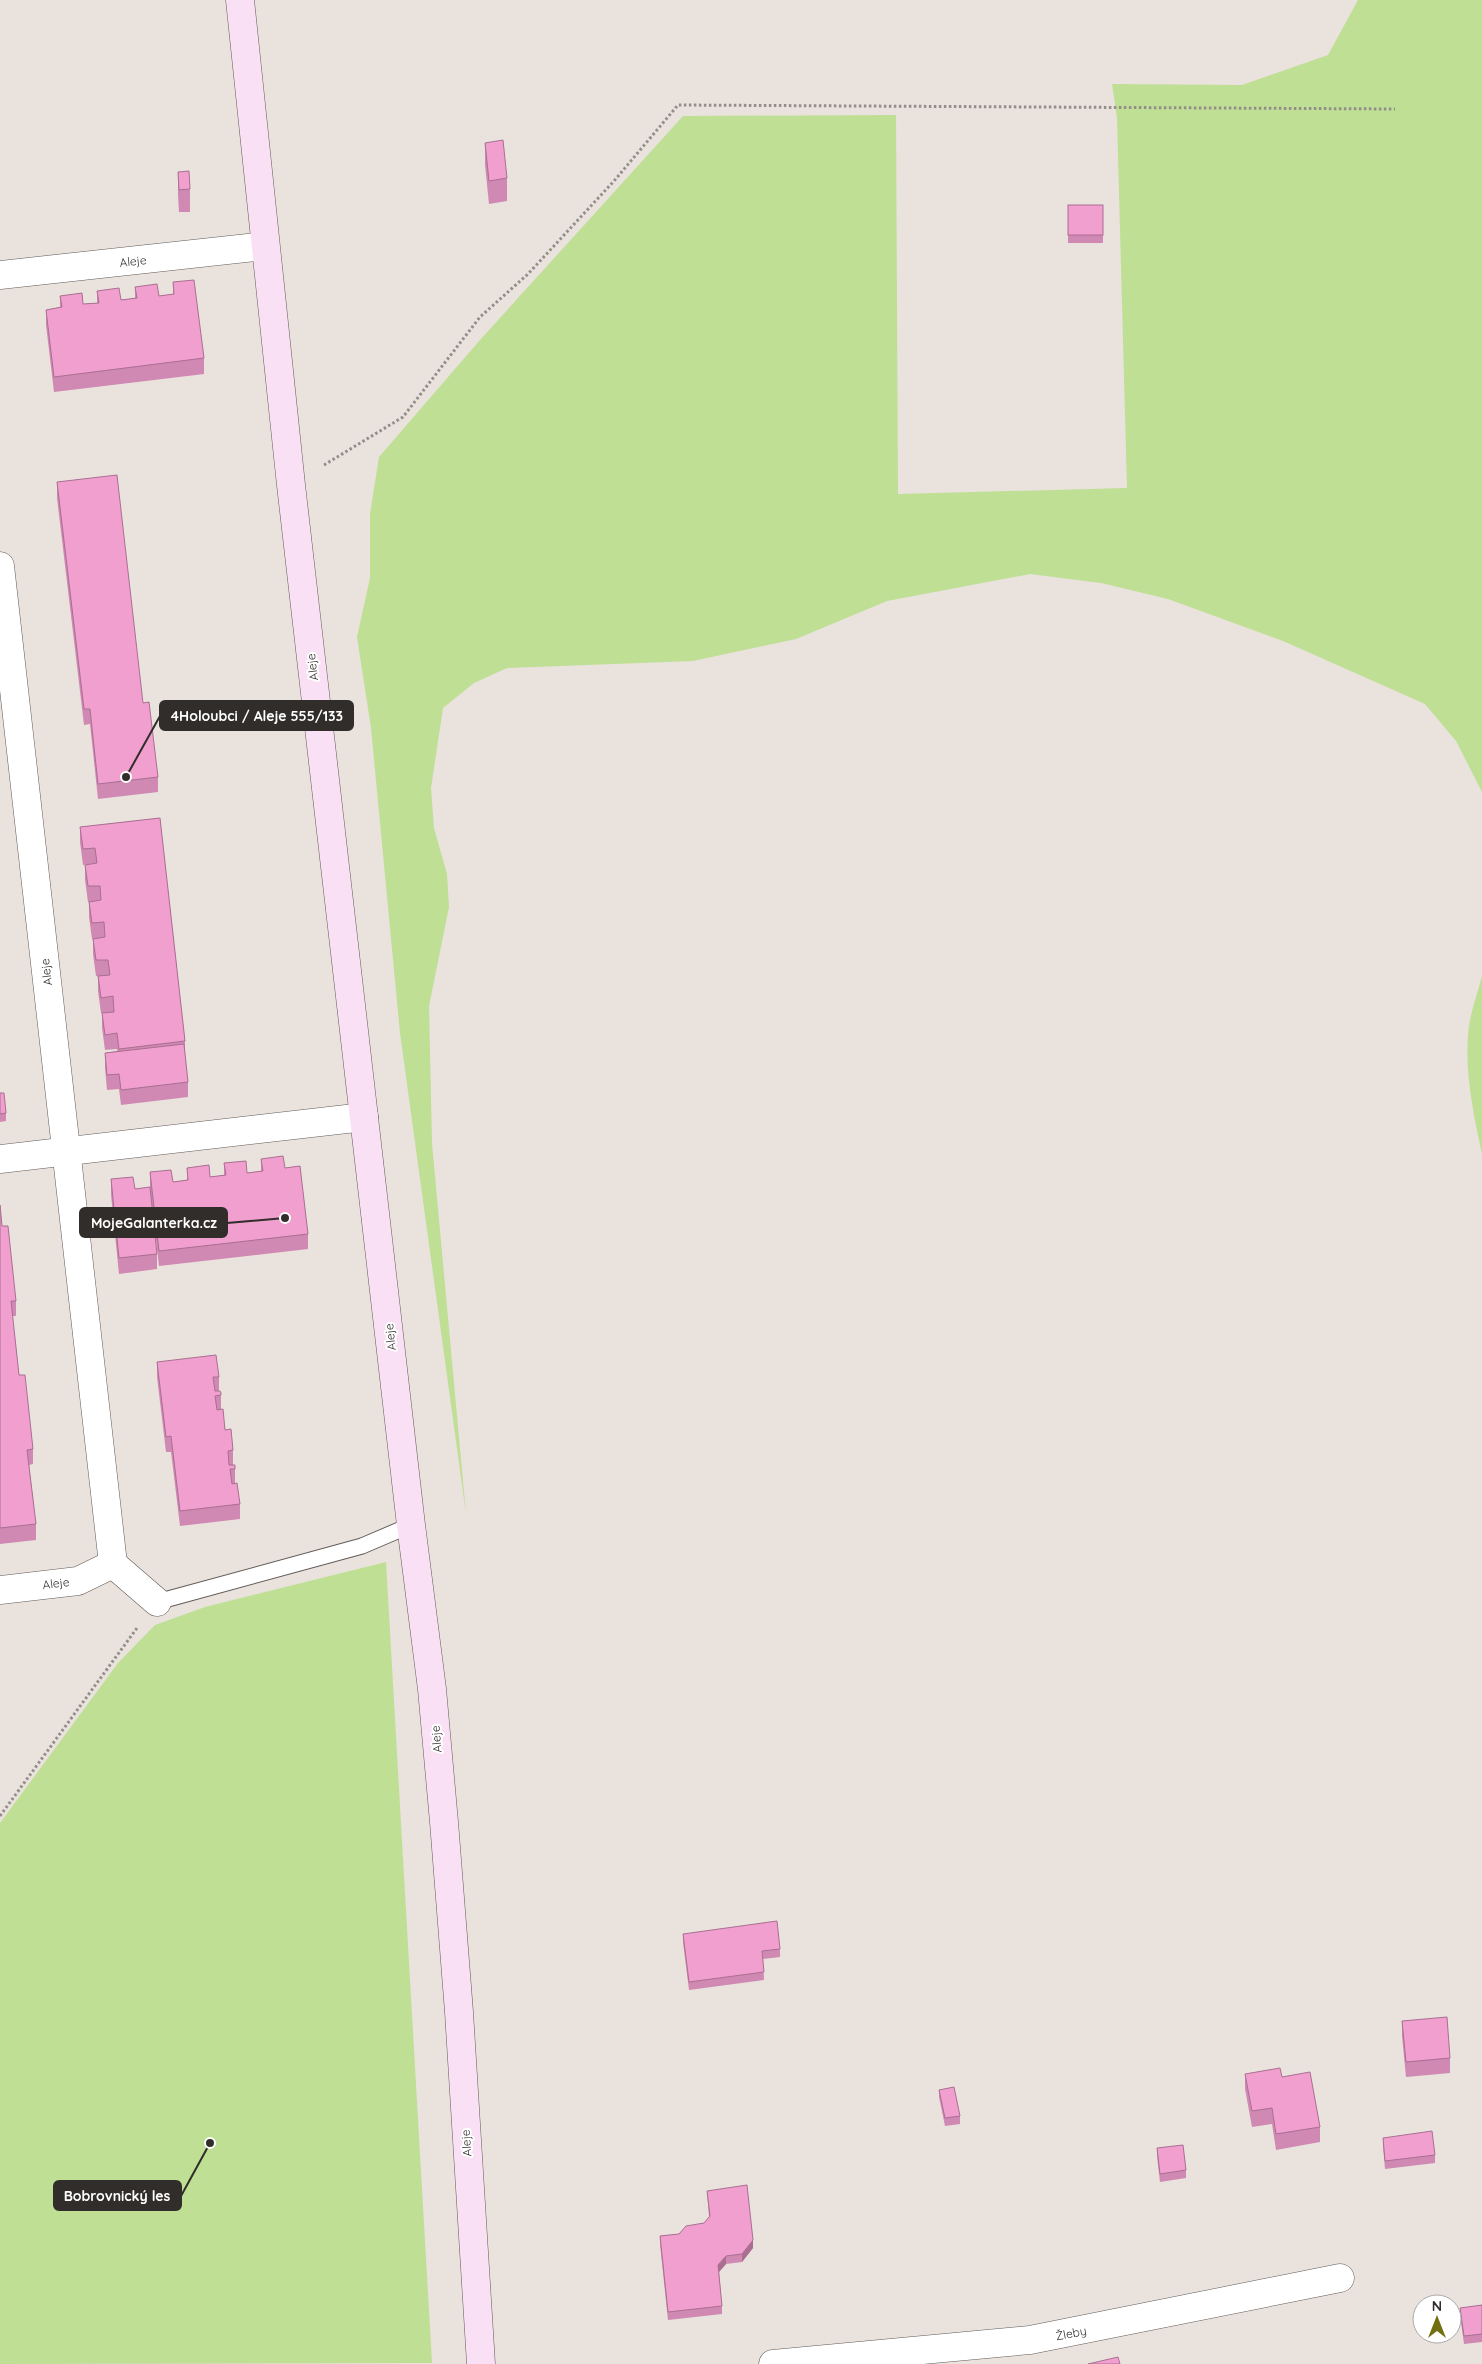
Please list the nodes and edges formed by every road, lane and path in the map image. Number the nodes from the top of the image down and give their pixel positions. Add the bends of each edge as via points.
1 (240, 0) edge
2 (1395, 109) dead end
3 (265, 246) junction
4 (0, 275) edge
5 (291, 485) junction
6 (0, 566) edge
7 (9, 734) edge
8 (364, 1117) junction
9 (66, 1151) junction
10 (0, 1160) edge
11 (411, 1525) junction
12 (113, 1564) junction
13 (0, 1590) edge
14 (157, 1602) junction
15 (0, 1816) edge
16 (1340, 2278) dead end
17 (789, 2363) edge
18 (481, 2364) edge

1 - 3 street, Aleje
2 - 5 path via 678,105 528,274 480,317 403,417
3 - 4 street, Aleje
3 - 5 street, Aleje
5 - 8 street, Aleje
6 - 7 street, Aleje
7 - 9 street, Aleje
8 - 9 street
8 - 11 street, Aleje
9 - 10 street
9 - 12 street, Aleje
11 - 14 lane via 362,1546
11 - 18 street, Aleje via 432,1690 444,1822
12 - 13 street, Aleje via 78,1581
12 - 14 street
14 - 15 path
16 - 17 street, Žleby via 1030,2340

